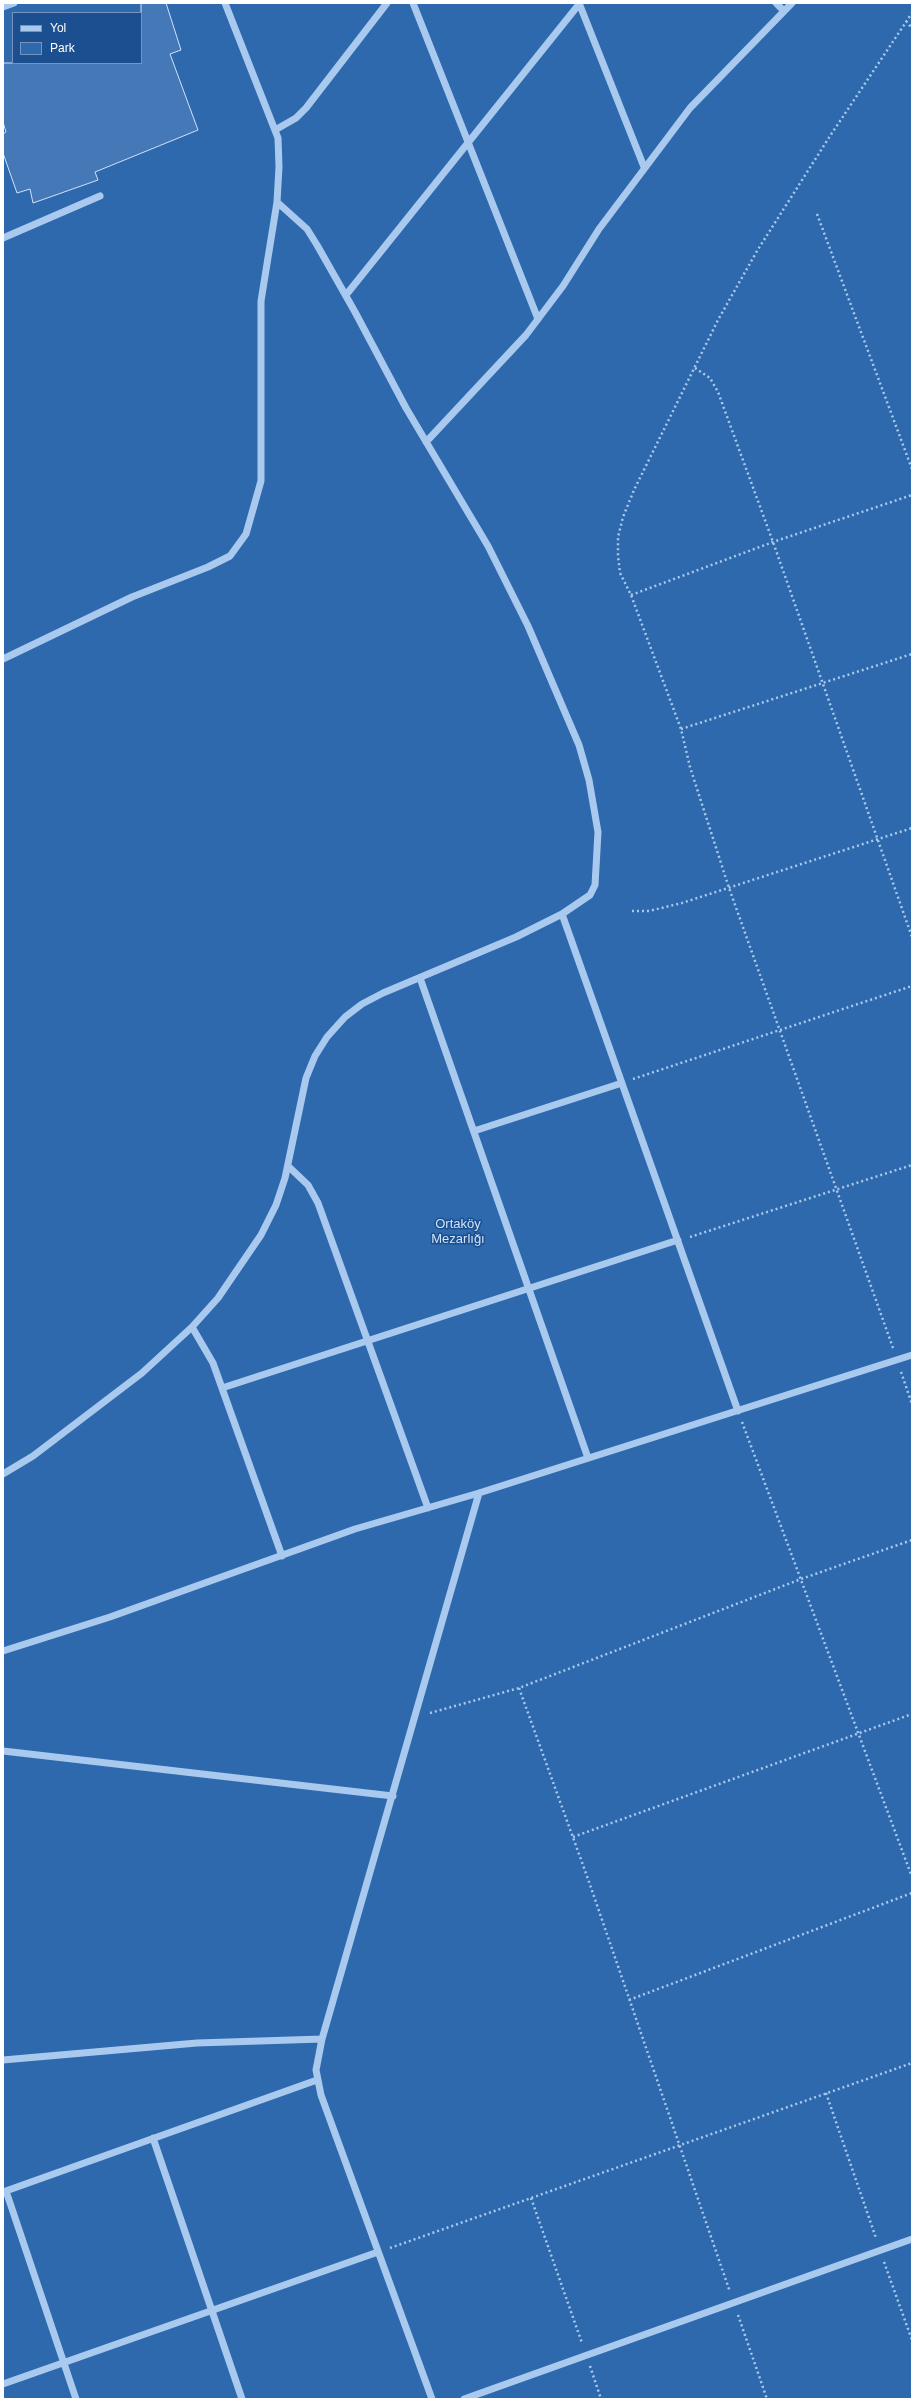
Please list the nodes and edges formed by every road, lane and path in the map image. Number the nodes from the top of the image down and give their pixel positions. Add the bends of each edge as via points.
1 (14, 3) edge
2 (225, 3) edge
3 (387, 3) edge
4 (413, 3) edge
5 (580, 3) edge
6 (776, 3) edge
7 (792, 3) edge
8 (3, 7) edge
9 (784, 10) junction
10 (912, 12) edge
11 (906, 21) junction
12 (912, 28) edge
13 (275, 130) junction
14 (468, 141) junction
15 (644, 166) junction
16 (100, 196) dead end
17 (277, 202) junction
18 (817, 214) dead end
19 (3, 238) edge
20 (346, 295) junction
21 (538, 319) junction
22 (695, 368) junction
23 (426, 442) junction
24 (912, 469) edge
25 (912, 495) edge
26 (773, 542) junction
27 (631, 595) junction
28 (912, 654) edge
29 (3, 659) edge
30 (822, 683) junction
31 (681, 729) junction
32 (912, 828) edge
33 (878, 840) junction
34 (729, 888) junction
35 (632, 911) dead end
36 (562, 914) junction
37 (912, 937) edge
38 (420, 978) junction
39 (912, 986) edge
40 (779, 1030) junction
41 (622, 1083) junction
42 (474, 1131) junction
43 (912, 1164) edge
44 (288, 1166) junction
45 (837, 1189) junction
46 (678, 1240) junction
47 (529, 1288) junction
48 (192, 1328) junction
49 (368, 1340) junction
50 (912, 1354) edge
51 (896, 1360) junction
52 (222, 1388) junction
53 (912, 1404) edge
54 (738, 1412) junction
55 (588, 1458) junction
56 (3, 1474) edge
57 (479, 1493) junction
58 (428, 1508) junction
59 (912, 1540) edge
60 (282, 1556) junction
61 (801, 1579) junction
62 (3, 1652) edge
63 (519, 1688) junction
64 (912, 1714) edge
65 (416, 1716) junction
66 (858, 1733) junction
67 (3, 1751) edge
68 (393, 1796) junction
69 (573, 1837) junction
70 (912, 1877) edge
71 (912, 1893) edge
72 (629, 2000) junction
73 (322, 2039) junction
74 (3, 2060) edge
75 (912, 2063) edge
76 (317, 2080) junction
77 (826, 2093) junction
78 (153, 2138) junction
79 (678, 2146) junction
80 (5, 2191) edge
81 (532, 2198) junction
82 (912, 2239) edge
83 (880, 2251) junction
84 (378, 2252) junction
85 (734, 2303) junction
86 (212, 2311) junction
87 (912, 2340) edge
88 (586, 2355) junction
89 (64, 2363) junction
90 (3, 2384) edge
91 (76, 2399) edge
92 (242, 2399) edge
93 (432, 2399) edge
94 (464, 2399) edge
95 (602, 2399) edge
96 (767, 2399) edge

1 - 8 street
2 - 13 street
3 - 13 street via 306,108 296,118
4 - 14 street
5 - 14 street
5 - 15 street
6 - 9 street
7 - 9 street
9 - 15 street via 690,108
10 - 11 path
11 - 12 path
11 - 22 path via 757,251 718,320
13 - 17 street via 280,167
14 - 20 street
14 - 21 street
15 - 21 street
16 - 19 street
17 - 20 street via 307,229
17 - 29 street via 261,301 261,481 246,534 230,556 132,597
18 - 24 path
20 - 23 street
21 - 23 street
22 - 26 path via 710,378 718,392
22 - 27 path via 623,517 618,537 618,556 620,573
23 - 36 street via 488,546 528,626 579,745 589,780 598,832 595,885 590,895
25 - 26 path
26 - 27 path
26 - 30 path
27 - 31 path
28 - 30 path
30 - 31 path
30 - 33 path
31 - 34 path via 690,767
32 - 33 path
33 - 34 path
33 - 37 path
34 - 35 path via 656,909
34 - 40 path
36 - 38 street via 516,937
36 - 41 street
38 - 42 street
38 - 44 street via 362,1004 345,1017 327,1037 315,1056 306,1078
39 - 40 path
40 - 41 path
40 - 45 path
41 - 42 street
41 - 46 street
42 - 47 street
43 - 45 path
44 - 48 street via 276,1205 261,1235 218,1298
44 - 49 street via 308,1185 318,1203
45 - 46 path
45 - 51 path
46 - 47 street
46 - 54 street
47 - 49 street
47 - 55 street
48 - 52 street via 208,1351
48 - 56 street via 142,1373 33,1456
49 - 52 street
49 - 58 street
50 - 51 street
51 - 53 path
51 - 54 street
52 - 60 street
54 - 55 street
54 - 61 path
55 - 57 street
57 - 58 street
57 - 65 street
58 - 60 street via 355,1529
59 - 61 path
60 - 62 street
61 - 63 path
61 - 66 path
63 - 65 path
63 - 69 path
64 - 66 path
65 - 68 street
66 - 69 path
66 - 70 path
67 - 68 street
68 - 73 street
69 - 72 path
71 - 72 path
72 - 79 path
73 - 74 street via 197,2043
73 - 76 street via 316,2070
75 - 77 path
76 - 78 street
76 - 84 street
77 - 79 path
77 - 83 path
78 - 80 street
78 - 86 street
79 - 81 path
79 - 85 path
80 - 89 street
81 - 84 path
81 - 88 path
82 - 83 street
83 - 85 street
83 - 87 path
84 - 86 street
84 - 93 street
85 - 88 street
85 - 96 path
86 - 89 street
86 - 92 street
88 - 94 street
88 - 95 path
89 - 90 street
89 - 91 street

